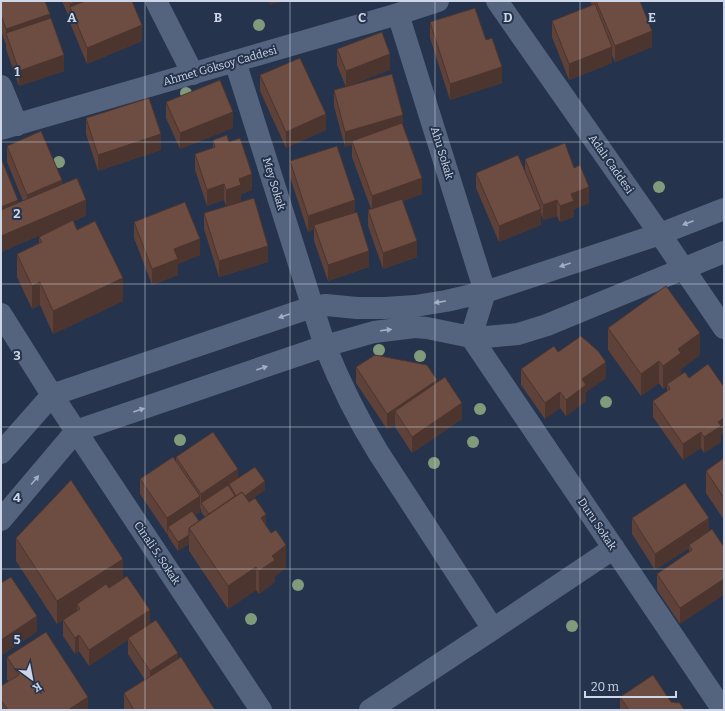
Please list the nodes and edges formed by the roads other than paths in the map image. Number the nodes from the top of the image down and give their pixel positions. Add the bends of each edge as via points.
1 (156, 1) edge
2 (438, 1) edge
3 (497, 1) edge
4 (398, 14) junction
5 (235, 61) junction
6 (192, 74) junction
7 (1, 86) edge
8 (9, 127) edge
9 (724, 209) edge
10 (660, 234) junction
11 (724, 252) edge
12 (683, 268) junction
13 (485, 292) junction
14 (312, 306) junction
15 (1, 314) edge
16 (724, 328) edge
17 (471, 337) junction
18 (325, 346) junction
19 (52, 395) junction
20 (76, 431) junction
21 (1, 453) edge
22 (1, 520) edge
23 (614, 548) junction
24 (493, 629) junction
25 (261, 710) edge
26 (370, 710) edge
27 (722, 710) edge

1 - 6 street
2 - 4 street, Ahmet Göksoy Caddesi
3 - 10 street, Adalı Caddesi
4 - 5 street, Ahmet Göksoy Caddesi
4 - 13 street, Ahu Sokak
5 - 6 street, Ahmet Göksoy Caddesi
5 - 14 street, Mey Sokak
6 - 8 street, Ahmet Göksoy Caddesi
7 - 8 street
9 -> 10 street
10 - 12 street, Adalı Caddesi
10 -> 13 street
11 - 12 street
12 - 16 street, Adalı Caddesi
12 - 17 street via 547,325 518,334
13 -> 14 street via 415,306
13 - 17 street
14 - 18 street, Mey Sokak
14 -> 19 street
15 - 19 street, Cinali 5. Sokak
18 -> 17 street via 374,332 415,327
17 - 23 street, Duru Sokak
20 -> 18 street
18 - 24 street, Mey Sokak via 361,425
19 - 20 street, Cinali 5. Sokak
19 - 21 street
22 -> 20 street
20 - 25 street, Cinali 5. Sokak
23 - 24 street
23 - 27 street, Duru Sokak
24 - 26 street

